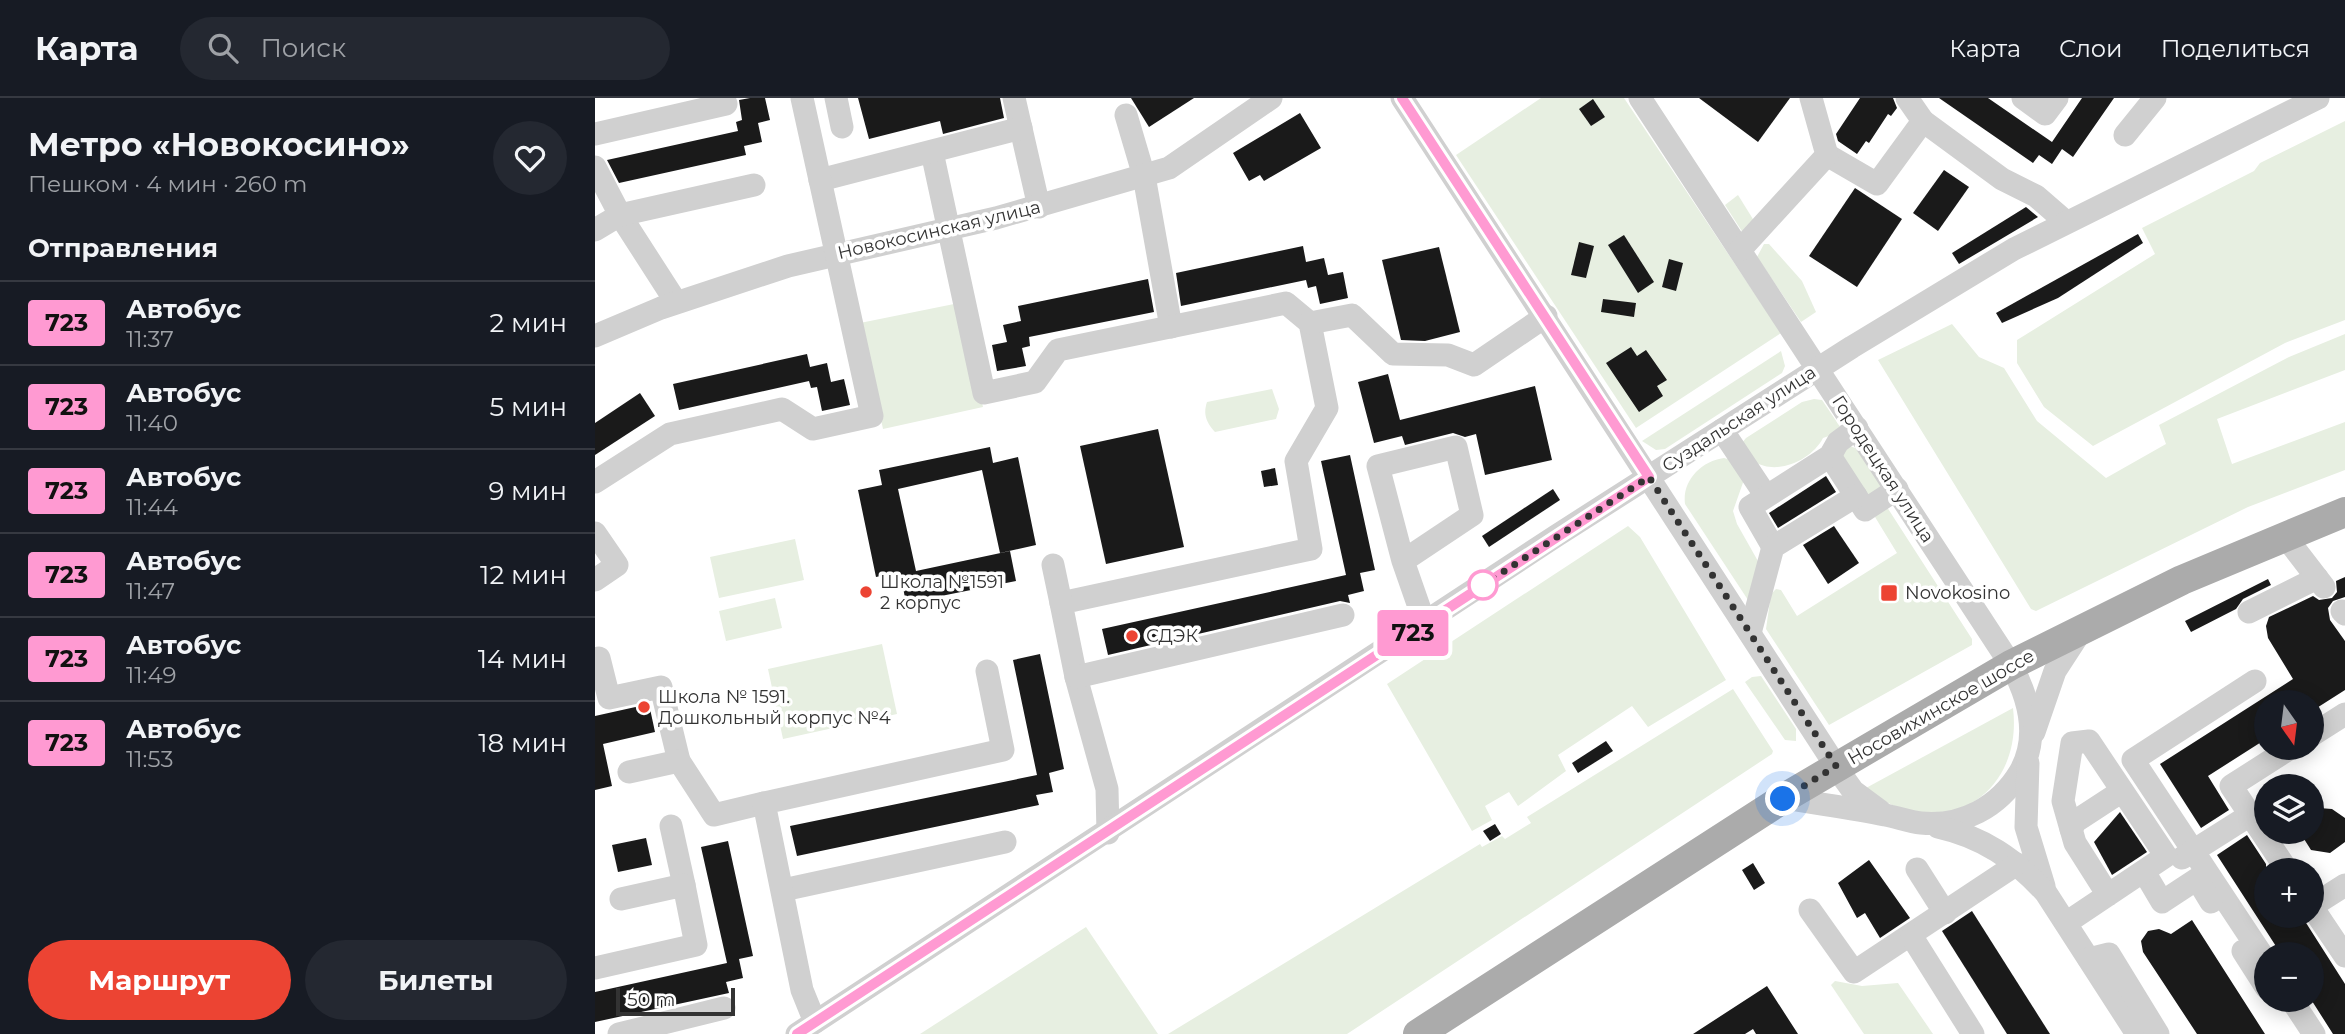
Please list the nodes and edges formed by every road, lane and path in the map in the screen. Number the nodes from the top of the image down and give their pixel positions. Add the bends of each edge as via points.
1 (724, 98) edge
2 (802, 98) edge
3 (836, 98) edge
4 (1014, 98) edge
5 (1271, 98) edge
6 (1402, 98) edge
7 (1640, 98) edge
8 (1811, 98) edge
9 (1907, 98) edge
10 (2023, 98) edge
11 (2057, 98) edge
12 (2155, 98) edge
13 (2318, 98) edge
14 (1126, 115) dead end
15 (1923, 121) junction
16 (842, 127) dead end
17 (1021, 128) junction
18 (595, 134) edge
19 (2125, 135) dead end
20 (932, 152) junction
21 (1828, 155) junction
22 (595, 167) edge
23 (1144, 176) junction
24 (820, 180) junction
25 (754, 185) dead end
26 (1039, 207) junction
27 (619, 215) junction
28 (2066, 222) junction
29 (950, 229) junction
30 (595, 230) edge
31 (1740, 250) junction
32 (835, 254) junction
33 (676, 302) junction
34 (1546, 316) junction
35 (1310, 323) junction
36 (1171, 327) junction
37 (595, 336) edge
38 (1818, 369) junction
39 (1857, 428) junction
40 (1722, 430) junction
41 (1830, 456) junction
42 (1649, 477) junction
43 (595, 482) edge
44 (1896, 489) junction
45 (1766, 496) junction
46 (1856, 496) junction
47 (2345, 512) edge
48 (595, 533) edge
49 (2284, 536) junction
50 (1773, 547) junction
51 (1403, 561) junction
52 (1053, 565) dead end
53 (595, 580) edge
54 (1061, 603) junction
55 (2249, 612) dead end
56 (1343, 615) dead end
57 (1425, 624) junction
58 (2084, 626) junction
59 (1750, 632) junction
60 (595, 659) edge
61 (2011, 665) junction
62 (987, 671) dead end
63 (1076, 677) junction
64 (2255, 681) dead end
65 (2345, 714) edge
66 (2324, 727) edge
67 (2029, 747) junction
68 (2272, 760) edge
69 (679, 761) junction
70 (1836, 766) junction
71 (629, 772) dead end
72 (2122, 791) junction
73 (1784, 798) junction
74 (764, 803) junction
75 (1886, 815) junction
76 (2250, 815) junction
77 (1920, 823) junction
78 (671, 826) dead end
79 (2071, 830) junction
80 (1108, 833) junction
81 (1005, 842) dead end
82 (2193, 850) junction
83 (2279, 858) edge
84 (2017, 864) junction
85 (1917, 869) dead end
86 (2149, 880) junction
87 (684, 885) junction
88 (2345, 885) edge
89 (783, 890) junction
90 (2046, 893) junction
91 (2108, 895) junction
92 (621, 899) dead end
93 (2324, 899) edge
94 (1810, 909) dead end
95 (1945, 913) junction
96 (2324, 925) edge
97 (2068, 927) junction
98 (1912, 937) junction
99 (2254, 943) edge
100 (2345, 956) edge
101 (2089, 959) junction
102 (595, 968) edge
103 (2254, 968) edge
104 (724, 1009) dead end
105 (2283, 1012) edge
106 (2300, 1012) edge
107 (806, 1028) edge
108 (619, 1034) edge
109 (1418, 1034) edge
110 (1973, 1034) edge
111 (2137, 1034) edge
112 (2158, 1034) edge
113 (2297, 1034) edge
114 (2314, 1034) edge

1 - 18 street via 726,104
2 - 24 street
3 - 16 street
4 - 17 street
5 - 23 street, Новокосинская улица via 1198,151
6 - 34 street
7 - 31 street, Городецкая улица
8 - 21 street
9 - 15 street
10 - 11 street via 2045,114
12 - 19 street
13 - 28 street, Суздальская улица
14 - 23 street
15 - 21 street via 1877,184
15 - 28 street via 2002,180 2036,196
17 - 20 street
17 - 26 street
20 - 24 street
20 - 29 street
21 - 31 street
22 - 27 street
23 - 26 street, Новокосинская улица
23 - 36 street
24 - 32 street
25 - 27 street
26 - 29 street, Новокосинская улица
27 - 30 street
27 - 33 street
28 - 38 street, Суздальская улица
29 - 32 street, Новокосинская улица
29 - 36 street via 983,393 1035,382 1058,350
31 - 38 street, Городецкая улица
32 - 33 street, Новокосинская улица
32 - 43 street via 873,416 813,429 782,409 670,434
33 - 37 street, Новокосинская улица
34 - 35 street via 1474,365 1448,355 1394,354 1352,315
34 - 42 street
35 - 36 street via 1286,303
35 - 54 street via 1327,408 1296,461 1311,549
38 - 39 street, Городецкая улица
38 - 40 street, Суздальская улица
39 - 41 street via 1837,442
39 - 44 street, Городецкая улица
40 - 42 street, Суздальская улица
40 - 45 street
41 - 45 street
41 - 46 street
42 - 57 street, Суздальская улица
42 - 59 street
44 - 46 street via 1865,510
44 - 61 street, Городецкая улица
45 - 50 street via 1750,507
46 - 50 street
47 - 49 main road, Носовихинское шоссе
48 - 53 street via 617,565
49 - 55 street via 2320,582
49 - 58 main road, Носовихинское шоссе
50 - 59 street
51 - 51 street via 1472,515 1456,447 1378,466
51 - 57 street
52 - 54 street
54 - 63 street
56 - 63 street
57 - 80 street, Суздальская улица
58 - 61 main road, Носовихинское шоссе
58 - 67 street via 2055,671
59 - 70 street
60 - 69 street via 599,658 609,698 661,687
61 - 67 street, Городецкая улица via 2026,696
61 - 70 main road, Носовихинское шоссе
62 - 74 street via 1003,750
63 - 80 street via 1107,789
64 - 82 street via 2133,760
65 - 66 street
67 - 77 street via 2015,780 1990,806 1954,822
67 - 90 street via 2026,827
68 - 76 street via 2231,786
69 - 71 street
69 - 74 street via 714,815
70 - 73 main road, Носовихинское шоссе
70 - 75 street via 1853,791
72 - 79 street via 2076,821
72 - 79 street via 2089,741 2072,743 2063,801
72 - 91 street via 2166,856
73 - 75 street
73 - 109 main road, Носовихинское шоссе
74 - 89 street
75 - 77 street
76 - 82 street
76 - 83 street
77 - 84 street via 1975,837
78 - 87 street
79 - 91 street
80 - 107 street, Суздальская улица
81 - 89 street
82 - 86 street
82 - 99 street
84 - 90 street
84 - 95 street
85 - 95 street
86 - 97 street
86 - 103 street via 2162,902 2197,879
87 - 92 street
87 - 102 street via 696,945
88 - 93 street
89 - 107 street
90 - 97 street
91 - 97 street
94 - 98 street via 1854,972
95 - 98 street
96 - 100 street
97 - 101 street
98 - 110 street
101 - 111 street
101 - 112 street via 2109,954
104 - 108 street
105 - 113 street
106 - 114 street

